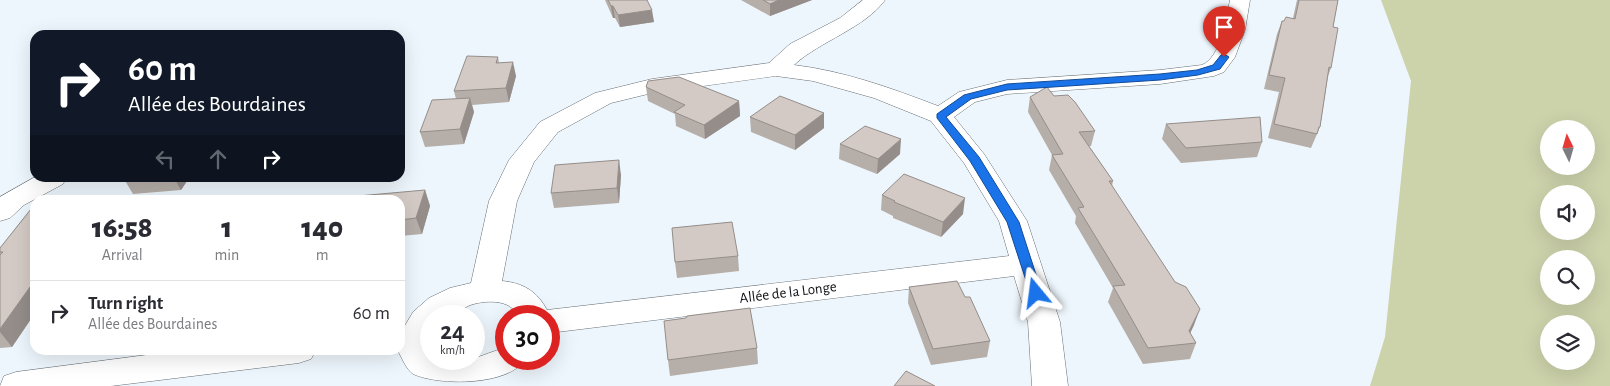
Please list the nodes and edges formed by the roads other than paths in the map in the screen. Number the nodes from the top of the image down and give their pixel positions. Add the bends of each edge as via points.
1 (875, 0) edge
2 (1240, 0) edge
3 (776, 69) junction
4 (940, 116) junction
5 (46, 182) edge
6 (0, 212) edge
7 (1027, 264) junction
8 (485, 290) junction
9 (528, 305) edge
10 (560, 320) edge
11 (408, 338) edge
12 (256, 355) edge
13 (495, 365) edge
14 (467, 380) edge
15 (16, 386) edge
16 (1050, 386) edge

1 - 3 street via 847,22 798,49
2 - 4 street via 1224,57 1216,67 1206,71 1007,87 967,97
3 - 4 street via 815,74 882,93
3 - 8 street via 660,84 603,98 549,127 522,160 503,201
4 - 7 street via 975,160 1013,222
5 - 6 street via 14,199
7 - 10 street, Allée de la Longe
7 - 16 street via 1044,322
8 - 9 street via 515,295
8 - 11 street via 449,300 433,311
11 - 14 street via 420,362 432,370
12 - 15 street
13 - 14 street

